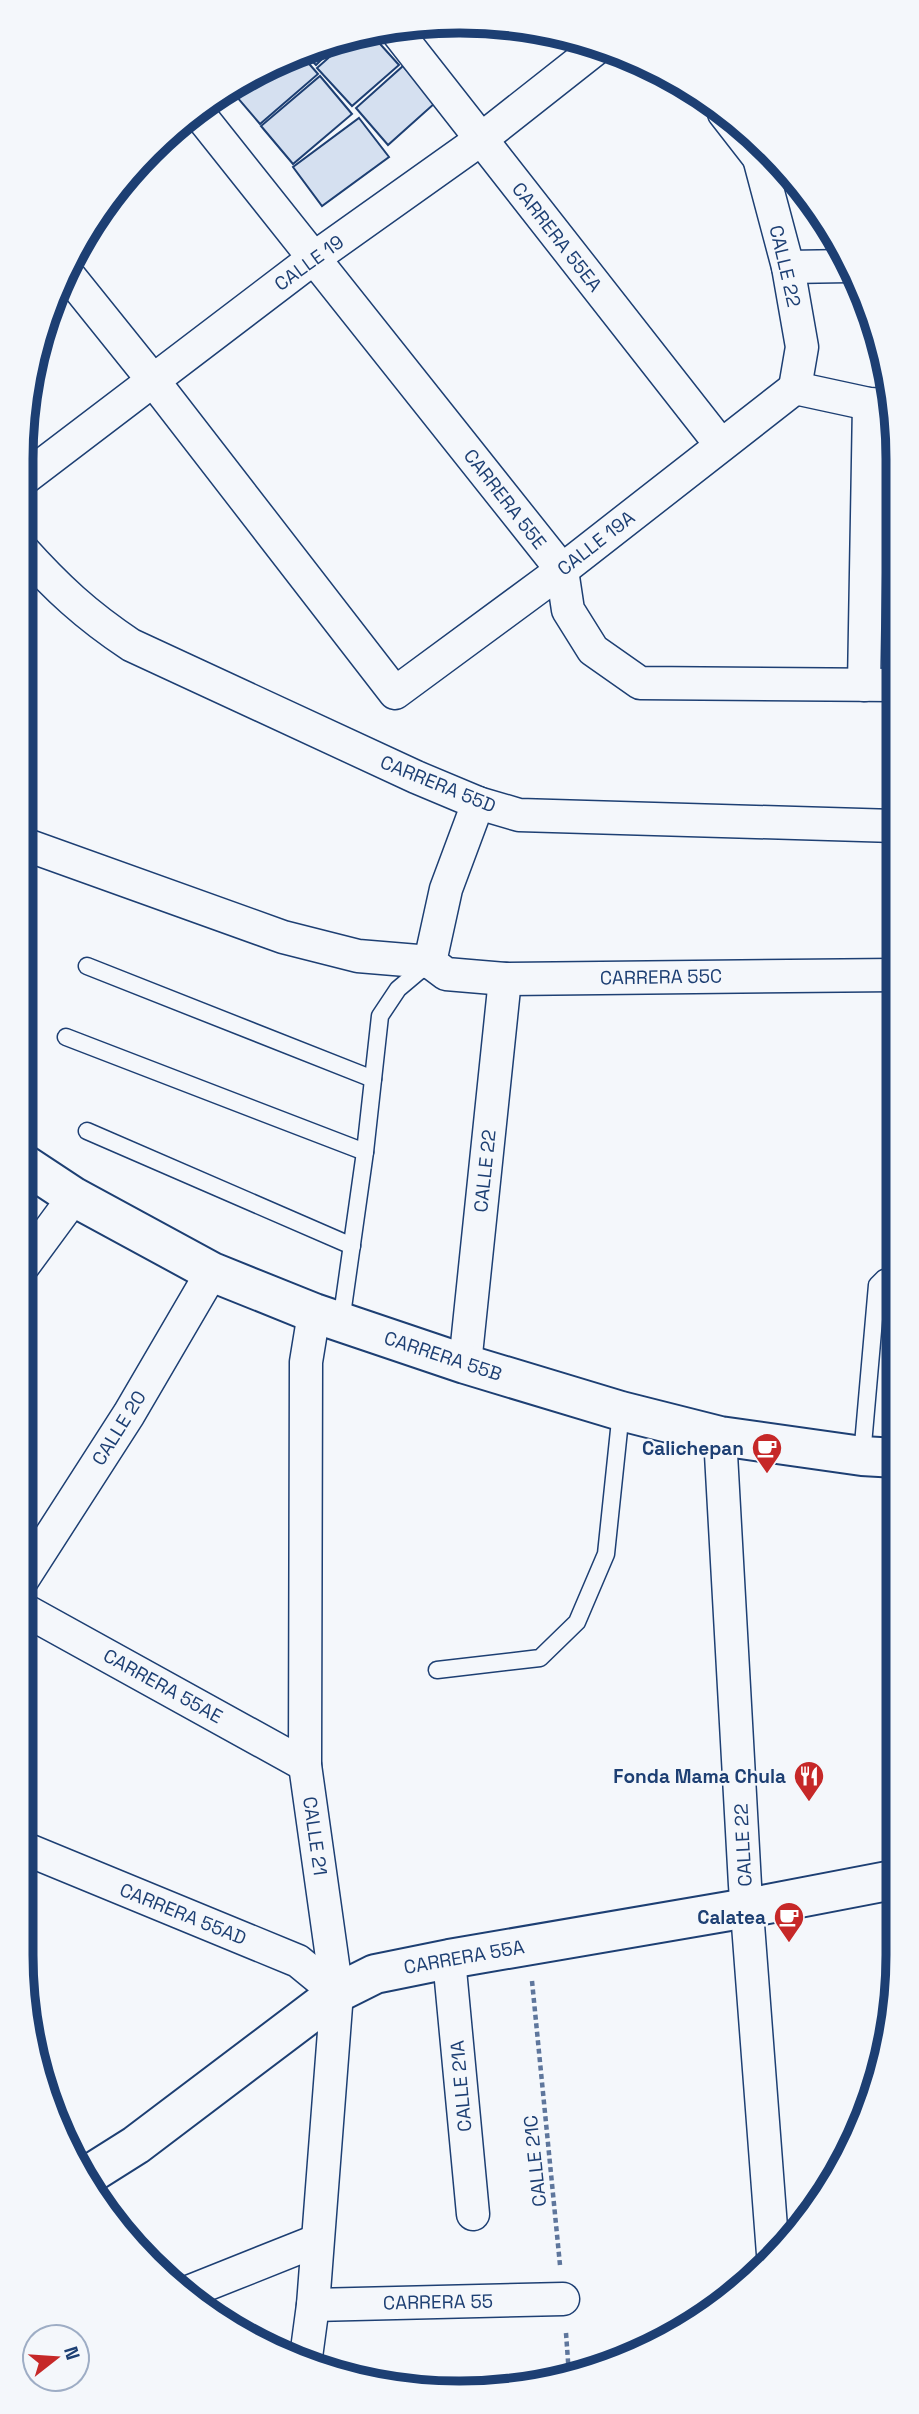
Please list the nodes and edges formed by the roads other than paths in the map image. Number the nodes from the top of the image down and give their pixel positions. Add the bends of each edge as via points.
1 (401, 37) edge
2 (589, 54) edge
3 (203, 119) edge
4 (480, 140) junction
5 (761, 158) edge
6 (314, 258) junction
7 (839, 266) edge
8 (788, 267) junction
9 (73, 281) edge
10 (152, 379) junction
11 (795, 388) junction
12 (882, 405) edge
13 (721, 444) junction
14 (33, 472) edge
15 (33, 561) edge
16 (562, 570) junction
17 (880, 685) edge
18 (478, 803) junction
19 (886, 826) edge
20 (33, 847) edge
21 (430, 962) junction
22 (87, 966) dead end
23 (886, 975) edge
24 (505, 978) junction
25 (66, 1037) dead end
26 (373, 1079) junction
27 (87, 1131) dead end
28 (365, 1152) junction
29 (33, 1170) edge
30 (74, 1197) junction
31 (352, 1246) junction
32 (33, 1253) edge
33 (212, 1272) junction
34 (886, 1277) edge
35 (328, 1318) junction
36 (465, 1364) junction
37 (621, 1411) junction
38 (720, 1436) junction
39 (879, 1457) edge
40 (33, 1563) edge
41 (33, 1615) edge
42 (436, 1670) dead end
43 (305, 1765) junction
44 (33, 1852) edge
45 (886, 1881) edge
46 (747, 1908) junction
47 (449, 1959) junction
48 (337, 1993) junction
49 (93, 2172) edge
50 (473, 2214) dead end
51 (316, 2241) junction
52 (772, 2244) edge
53 (194, 2288) edge
54 (563, 2299) road end
55 (313, 2305) junction
56 (307, 2352) edge

1 - 4 street, CARRERA 55EA
2 - 4 street, CALLE 19
3 - 6 street, CARRERA 55E
4 - 6 street, CALLE 19
4 - 13 street, CARRERA 55EA
5 - 8 street, CALLE 22
6 - 10 street, CALLE 19
6 - 16 street, CARRERA 55E
7 - 8 street
8 - 11 street, CALLE 22 via 802,347
9 - 10 street
10 - 14 street, CALLE 19
10 - 16 street, CALLE 19A via 395,693
11 - 12 street
11 - 13 street, CALLE 19A
12 - 17 street
13 - 16 street, CALLE 19A
15 - 18 street, CARRERA 55D via 57,588 131,645
16 - 17 street, CARRERA 55E via 568,610 593,650 640,684
18 - 19 street, CARRERA 55D via 519,815
18 - 21 street via 446,889
20 - 21 street, CARRERA 55C via 283,937 358,956
21 - 24 street, CARRERA 55C via 446,974
21 - 26 lane via 398,989 380,1016
22 - 26 lane
23 - 24 street, CARRERA 55C
24 - 36 street, CALLE 22
25 - 28 lane
26 - 28 lane
27 - 31 lane
28 - 31 lane
29 - 30 main road, CARRERA 55B
30 - 32 street
30 - 33 main road, CARRERA 55B
31 - 35 lane
33 - 35 main road, CARRERA 55B
33 - 40 street, CALLE 20 via 129,1415
34 - 39 lane via 877,1285
35 - 36 main road, CARRERA 55B
35 - 43 street, CALLE 21 via 306,1362
36 - 37 main road, CARRERA 55B
37 - 38 main road, CARRERA 55B
37 - 42 lane via 606,1554 577,1622 540,1658
38 - 39 main road, CARRERA 55B
38 - 46 street, CALLE 22
41 - 43 street, CARRERA 55AE
43 - 48 street, CALLE 21
44 - 48 street, CARRERA 55AD via 298,1961
45 - 46 main road, CARRERA 55A
46 - 47 main road, CARRERA 55A
46 - 52 street, CALLE 22
47 - 48 main road, CARRERA 55A via 374,1974
47 - 50 street, CALLE 21A
48 - 49 main road, CARRERA 55A via 136,2145
48 - 51 street, CALLE 21
51 - 53 street
51 - 55 street, CALLE 21
54 - 55 street, CARRERA 55
55 - 56 street, CALLE 21

